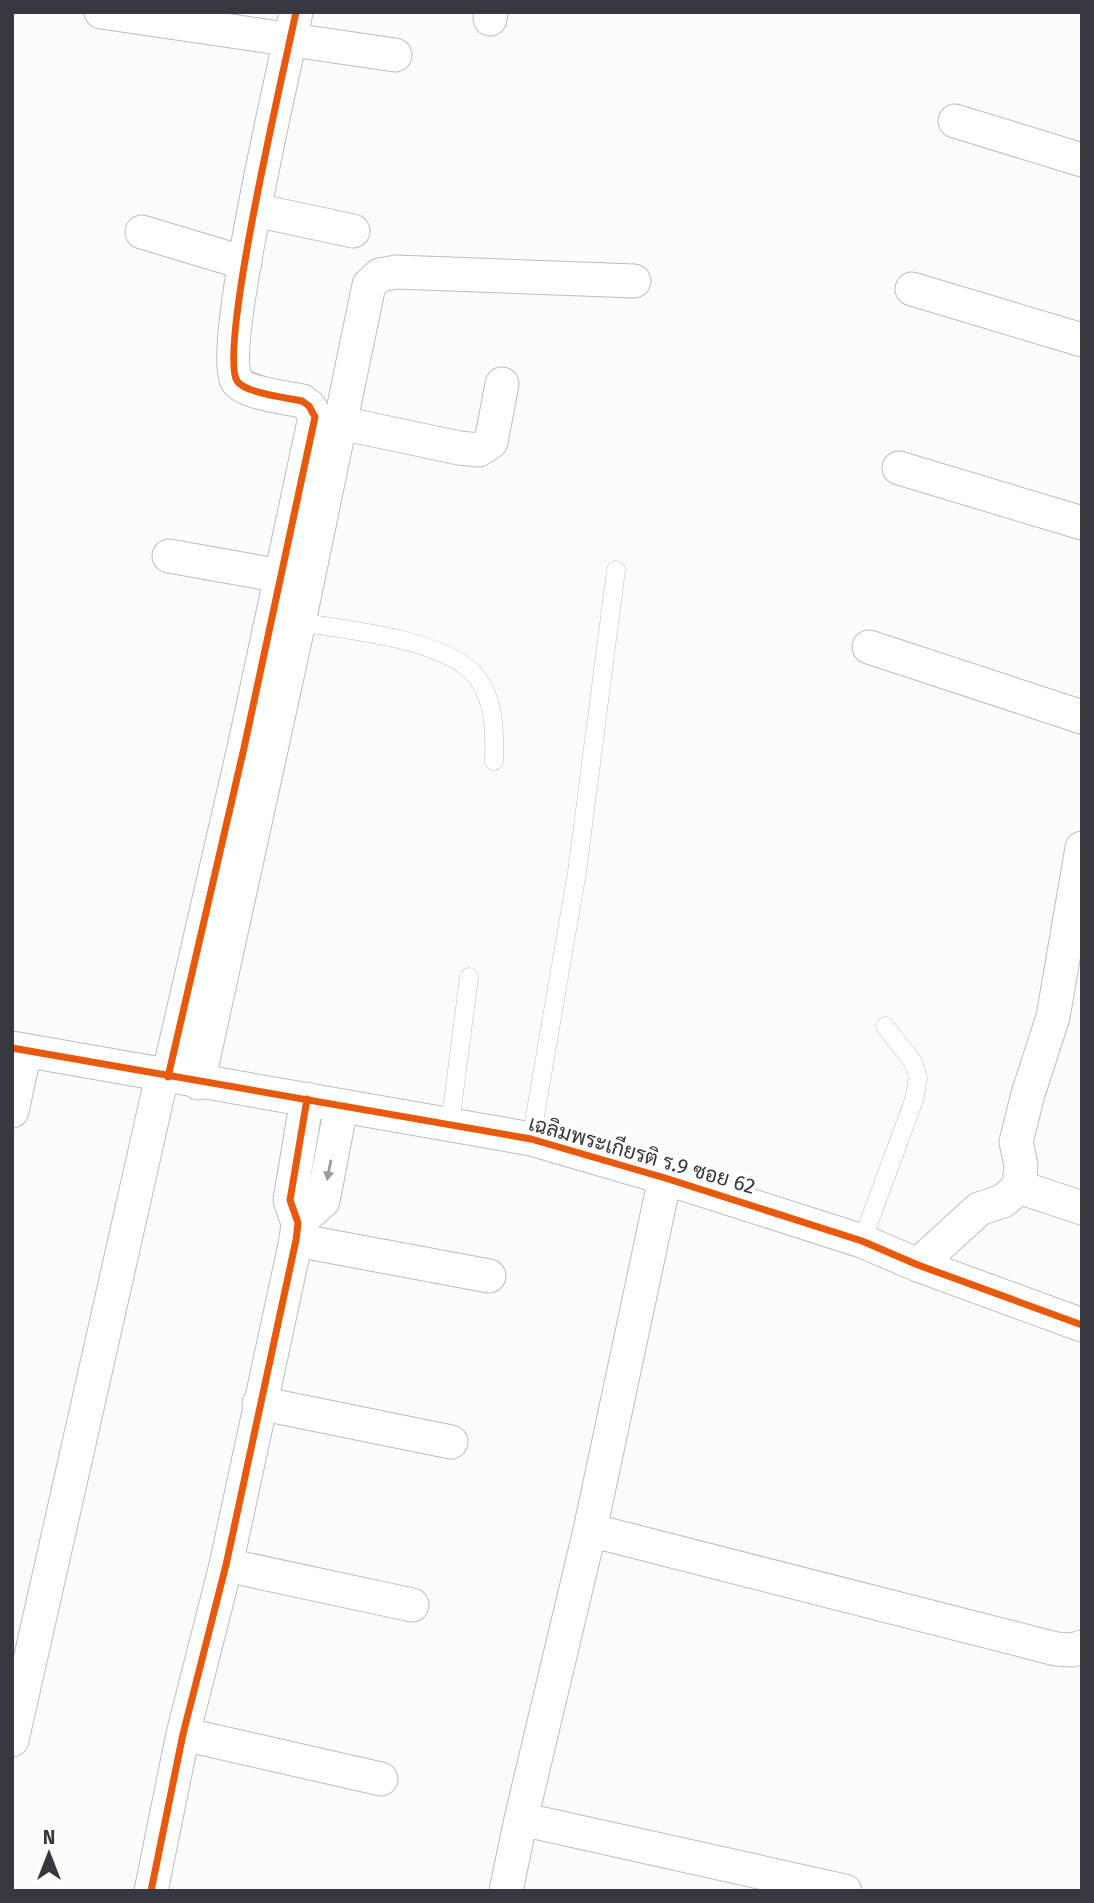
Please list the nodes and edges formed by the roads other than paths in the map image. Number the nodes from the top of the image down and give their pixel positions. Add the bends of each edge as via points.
1 (101, 12) edge
2 (293, 25) edge
3 (395, 55) dead end
4 (955, 121) dead end
5 (1082, 159) edge
6 (255, 210) junction
7 (353, 231) dead end
8 (142, 232) dead end
9 (245, 262) junction
10 (634, 281) dead end
11 (912, 289) dead end
12 (1082, 340) edge
13 (502, 384) dead end
14 (341, 423) junction
15 (899, 468) dead end
16 (1082, 523) edge
17 (169, 556) dead end
18 (617, 570) dead end
19 (281, 576) junction
20 (299, 622) junction
21 (869, 647) dead end
22 (1082, 717) edge
23 (494, 761) dead end
24 (1082, 848) edge
25 (469, 977) dead end
26 (1068, 1021) edge
27 (885, 1026) dead end
28 (19, 1049) edge
29 (176, 1078) junction
30 (307, 1099) junction
31 (341, 1107) junction
32 (12, 1111) edge
33 (450, 1125) junction
34 (531, 1139) junction
35 (666, 1178) junction
36 (1019, 1187) junction
37 (1082, 1208) edge
38 (297, 1232) junction
39 (862, 1241) junction
40 (918, 1265) junction
41 (489, 1276) dead end
42 (1082, 1325) edge
43 (259, 1403) junction
44 (452, 1442) dead end
45 (590, 1530) junction
46 (226, 1565) junction
47 (412, 1605) dead end
48 (1082, 1647) edge
49 (183, 1734) junction
50 (12, 1740) edge
51 (381, 1779) dead end
52 (521, 1819) junction
53 (151, 1891) edge
54 (506, 1891) edge
55 (845, 1891) edge

1 - 2 street
2 - 3 street
2 - 6 street
4 - 5 street
6 - 7 street
6 - 9 street
8 - 9 street
9 - 19 street via 233,357 237,381 244,388 302,401 315,417
10 - 14 street via 380,275 369,285
11 - 12 street
13 - 14 street via 491,442 479,450
14 - 20 street
15 - 16 street
17 - 19 street
18 - 34 lane via 577,872
19 - 29 street
20 - 23 lane via 387,636 450,656 471,671 483,689 494,716
20 - 29 street
21 - 22 street
24 - 26 street
25 - 33 lane
26 - 36 street via 1028,1094 1016,1142
27 - 39 lane via 913,1062 918,1078
28 - 29 street, เฉลิมพระเกียรติ ร.9 ซอย 62
28 - 32 street
29 - 30 street, เฉลิมพระเกียรติ ร.9 ซอย 62
29 - 50 street
30 - 31 street, เฉลิมพระเกียรติ ร.9 ซอย 62
30 - 38 street via 290,1200
31 - 33 street, เฉลิมพระเกียรติ ร.9 ซอย 62
31 -> 38 street via 323,1201
33 - 34 street, เฉลิมพระเกียรติ ร.9 ซอย 62
34 - 35 street, เฉลิมพระเกียรติ ร.9 ซอย 62
35 - 39 street, เฉลิมพระเกียรติ ร.9 ซอย 62
35 - 45 street
36 - 37 street
36 - 40 street via 1003,1201 979,1209
38 - 41 street
38 - 43 street
39 - 40 street, เฉลิมพระเกียรติ ร.9 ซอย 62
40 - 42 street, เฉลิมพระเกียรติ ร.9 ซอย 62
43 - 44 street
43 - 46 street
45 - 48 street via 1056,1649
45 - 52 street
46 - 47 street
46 - 49 street
49 - 51 street
49 - 53 street
52 - 54 street
52 - 55 street

